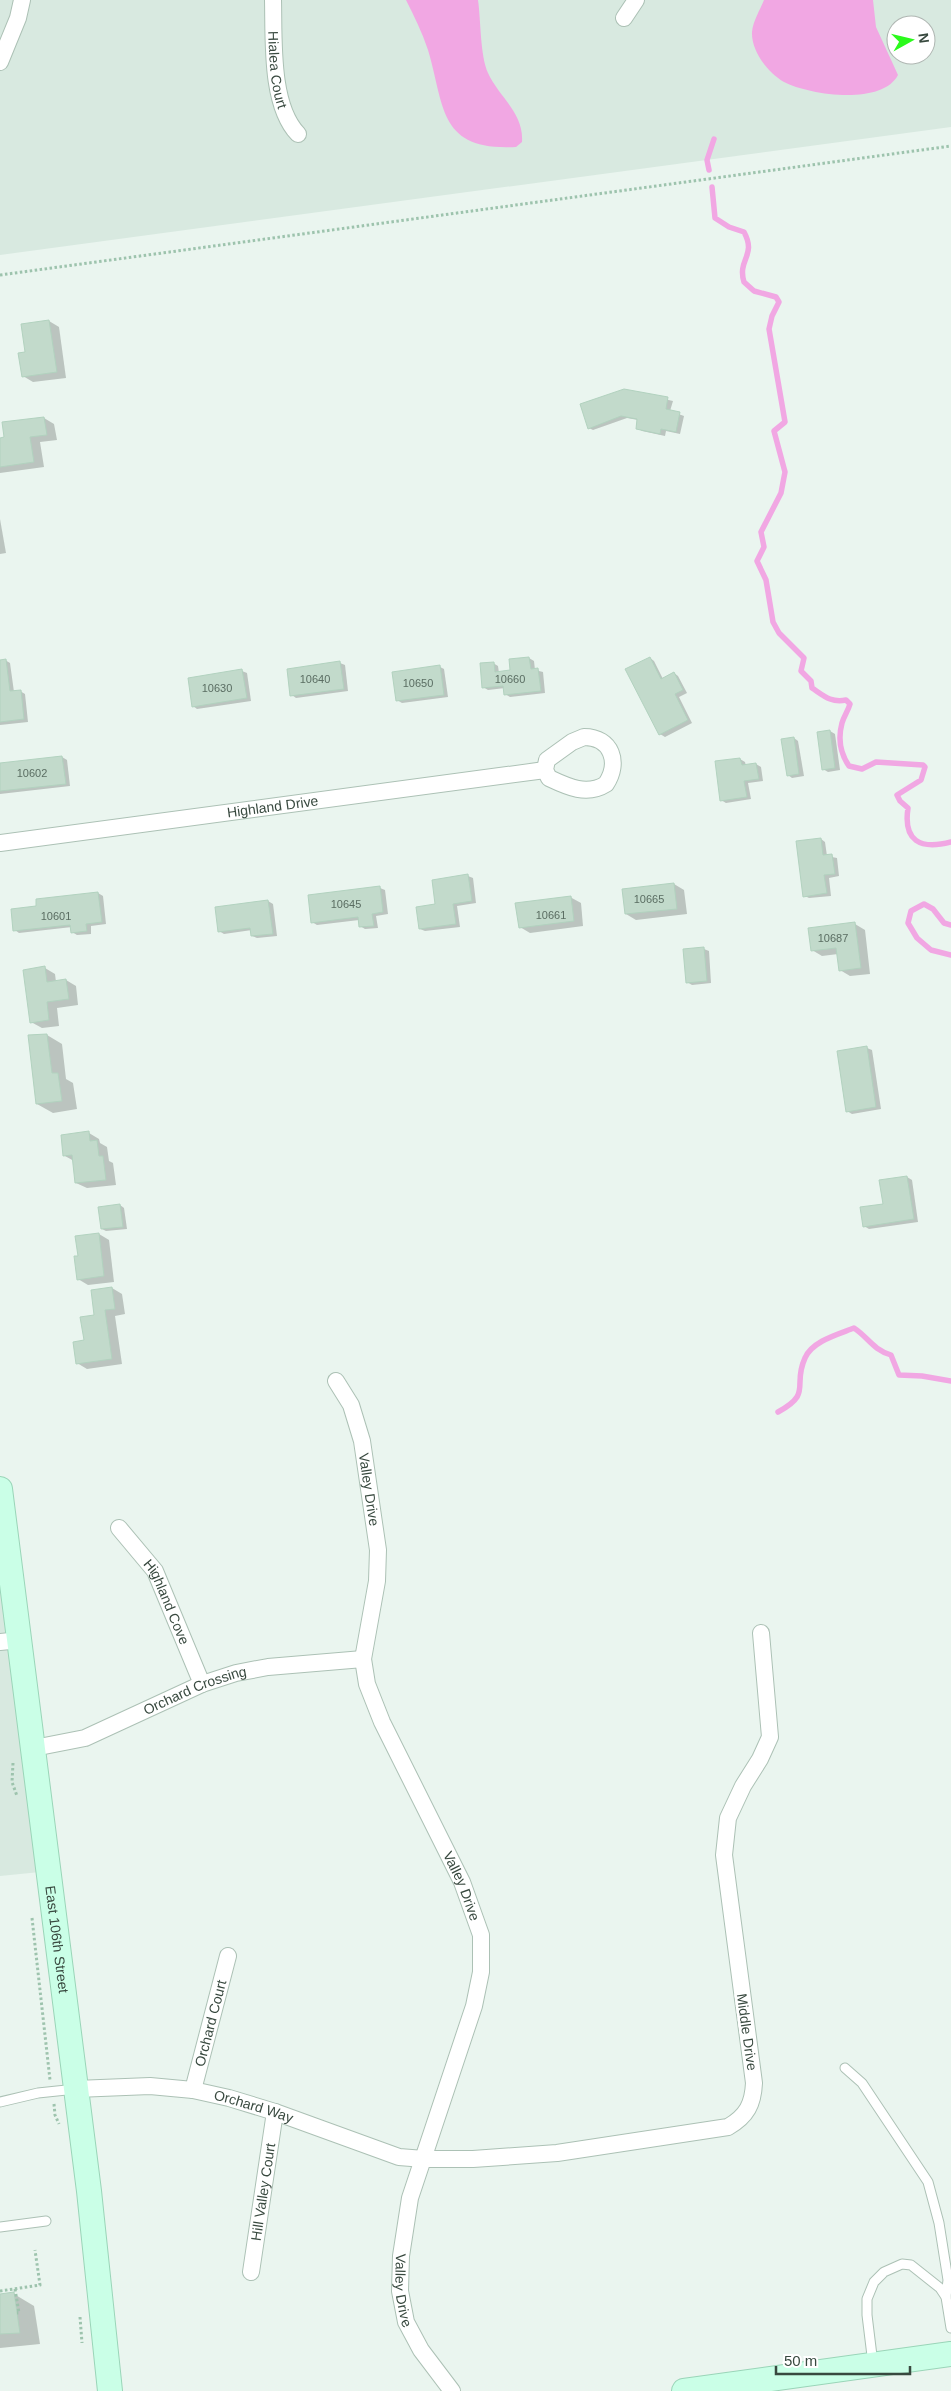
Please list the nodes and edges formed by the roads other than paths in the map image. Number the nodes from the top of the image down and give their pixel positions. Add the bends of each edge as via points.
1 (22, 0) edge
2 (273, 0) edge
3 (636, 0) edge
4 (624, 18) dead end
5 (0, 62) edge
6 (298, 134) dead end
7 (545, 770) dead end
8 (0, 843) edge
9 (336, 1381) dead end
10 (0, 1489) edge
11 (119, 1528) dead end
12 (761, 1633) dead end
13 (10, 1641) edge
14 (363, 1660) junction
15 (202, 1684) junction
16 (34, 1748) junction
17 (228, 1956) dead end
18 (846, 2068) dead end
19 (76, 2089) junction
20 (192, 2090) junction
21 (0, 2102) edge
22 (275, 2112) junction
23 (424, 2159) junction
24 (46, 2221) dead end
25 (0, 2227) edge
26 (251, 2272) dead end
27 (946, 2296) junction
28 (951, 2328) edge
29 (951, 2354) edge
30 (873, 2364) junction
31 (110, 2391) edge
32 (452, 2391) edge
33 (684, 2391) edge

1 - 5 street
2 - 6 street, Hialea Court via 277,78 282,106 289,124
3 - 4 street
7 - 8 street, Highland Drive
9 - 14 street, Valley Drive via 351,1405 360,1433 378,1550 377,1580
10 - 13 street, East 106th Street
11 - 15 street, Highland Cove via 155,1571
12 - 23 street, Middle Drive via 770,1737 728,1818 724,1855 754,2083 748,2111 728,2127 574,2151 503,2158
13 - 16 street, East 106th Street
14 - 15 street, Orchard Crossing via 268,1667
14 - 23 street, Valley Drive via 371,1700 462,1882 481,1935 481,1972 474,2006
15 - 16 street, Orchard Crossing via 85,1738
16 - 19 street, East 106th Street
17 - 20 street, Orchard Court
18 - 27 lane via 862,2083 928,2182 939,2223 948,2280
19 - 20 street, Orchard Way via 126,2086
19 - 21 lane
19 - 31 street, East 106th Street
20 - 22 street, Orchard Way
22 - 23 street, Orchard Way via 399,2157
22 - 26 street, Hill Valley Court
23 - 32 street, Valley Drive via 405,2218 400,2274 402,2307 421,2350
24 - 25 lane
27 - 28 lane
27 - 30 lane via 912,2264 902,2264 884,2272 874,2282 867,2299
29 - 30 street
30 - 33 street

